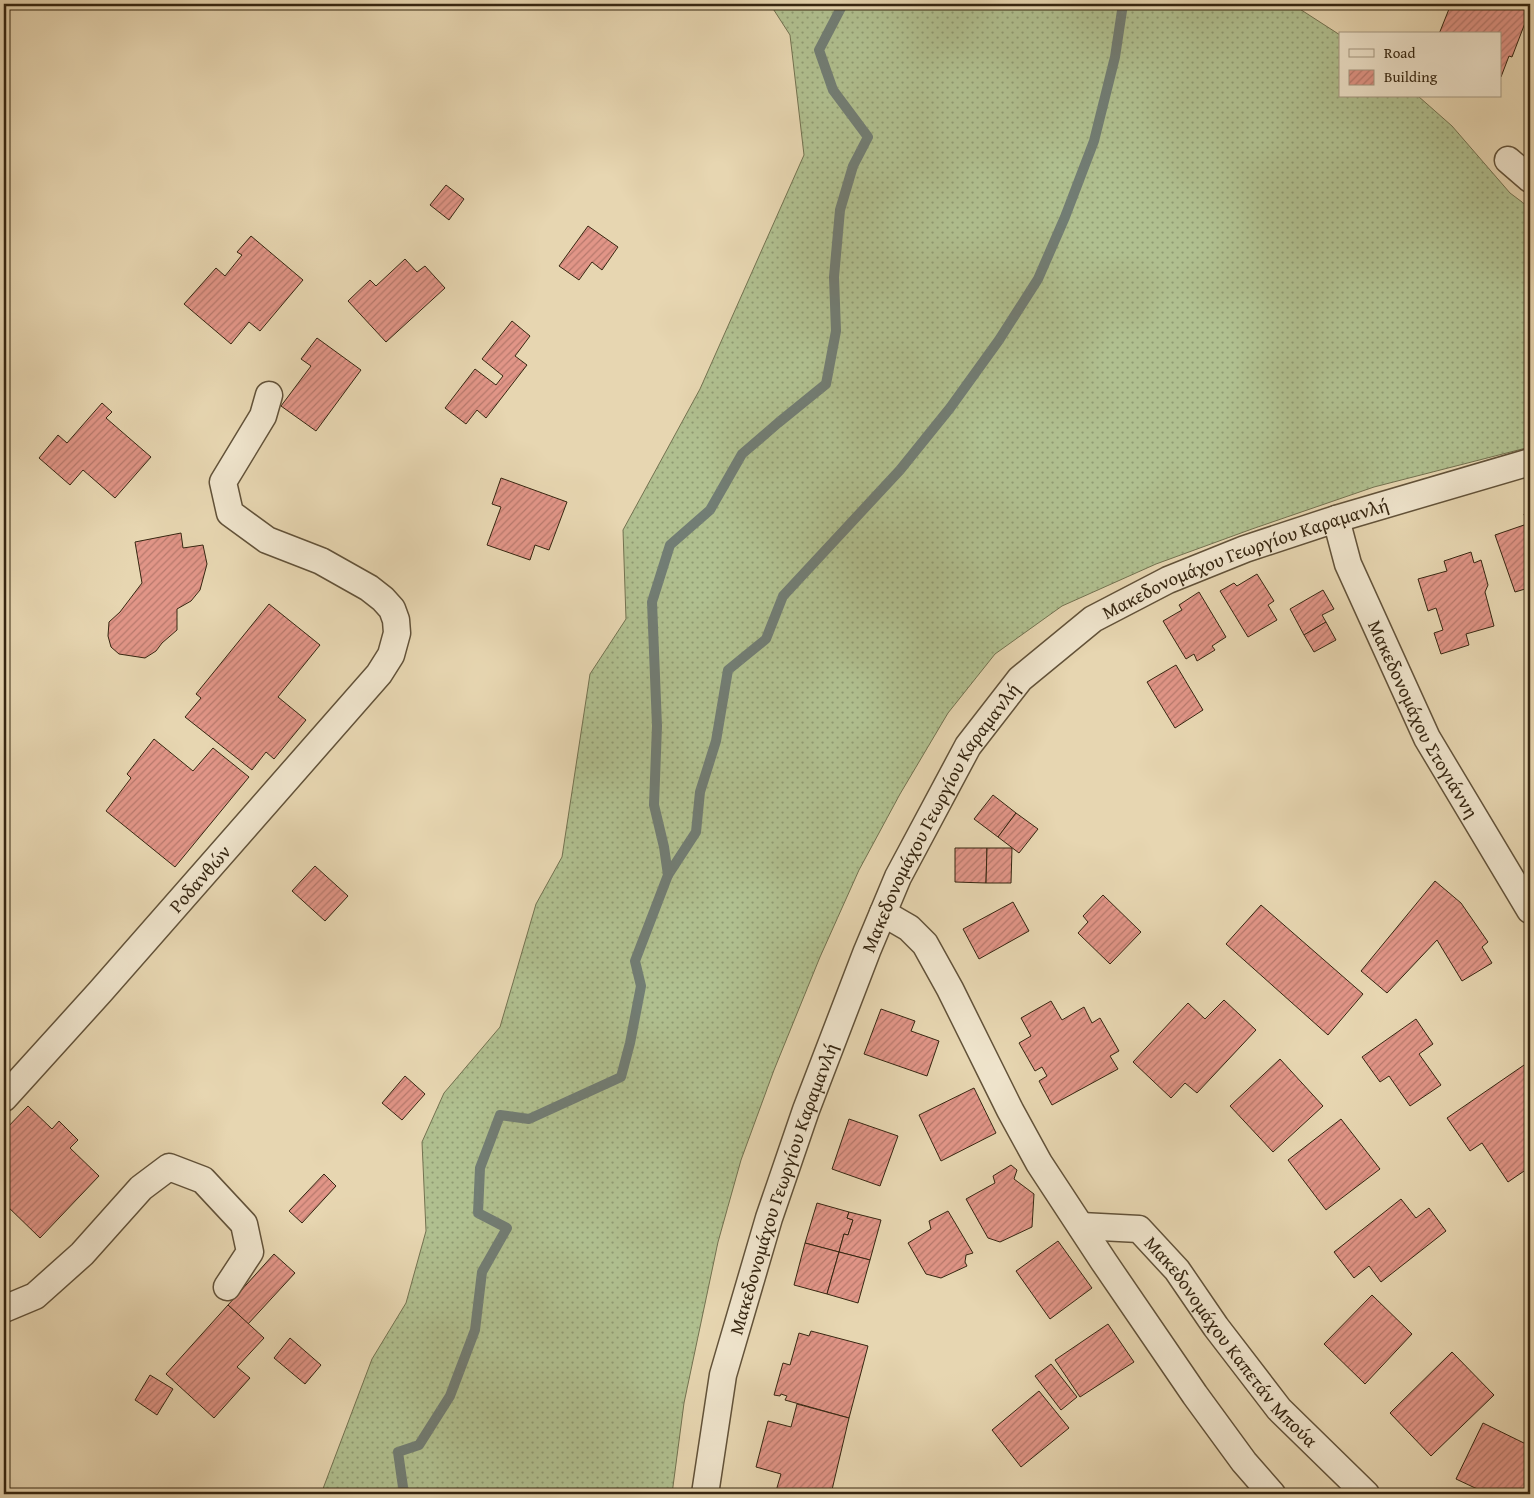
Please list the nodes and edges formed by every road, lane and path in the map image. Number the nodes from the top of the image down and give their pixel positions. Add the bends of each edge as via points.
1 (1508, 160) dead end
2 (1530, 179) edge
3 (269, 395) dead end
4 (1530, 462) edge
5 (1336, 519) junction
6 (1530, 910) edge
7 (882, 913) junction
8 (4, 1098) edge
9 (1081, 1226) junction
10 (227, 1287) dead end
11 (4, 1310) edge
12 (705, 1494) edge
13 (1272, 1494) edge
14 (1366, 1494) edge

1 - 2 street
3 - 8 street, Ροδανθών via 263,416 223,482 230,513 266,540 321,561 383,599 396,620 397,633 391,655 360,696
4 - 5 street, Μακεδονομάχου Γεωργίου Καραμανλή
5 - 6 street, Μακεδονομάχου Στογιάννη via 1348,564 1427,738
5 - 7 street, Μακεδονομάχου Γεωργίου Καραμανλή via 1245,549 1168,580 1092,619 1020,679 968,746
7 - 9 street via 909,928 925,944 1039,1163
7 - 12 street, Μακεδονομάχου Γεωργίου Καραμανλή via 768,1218 723,1375
9 - 13 street via 1195,1395
9 - 14 street, Μακεδονομάχου Καπετάν Μπούα via 1139,1229 1177,1270 1279,1409
10 - 11 street via 250,1252 244,1224 203,1180 169,1167 142,1188 82,1254 35,1296

